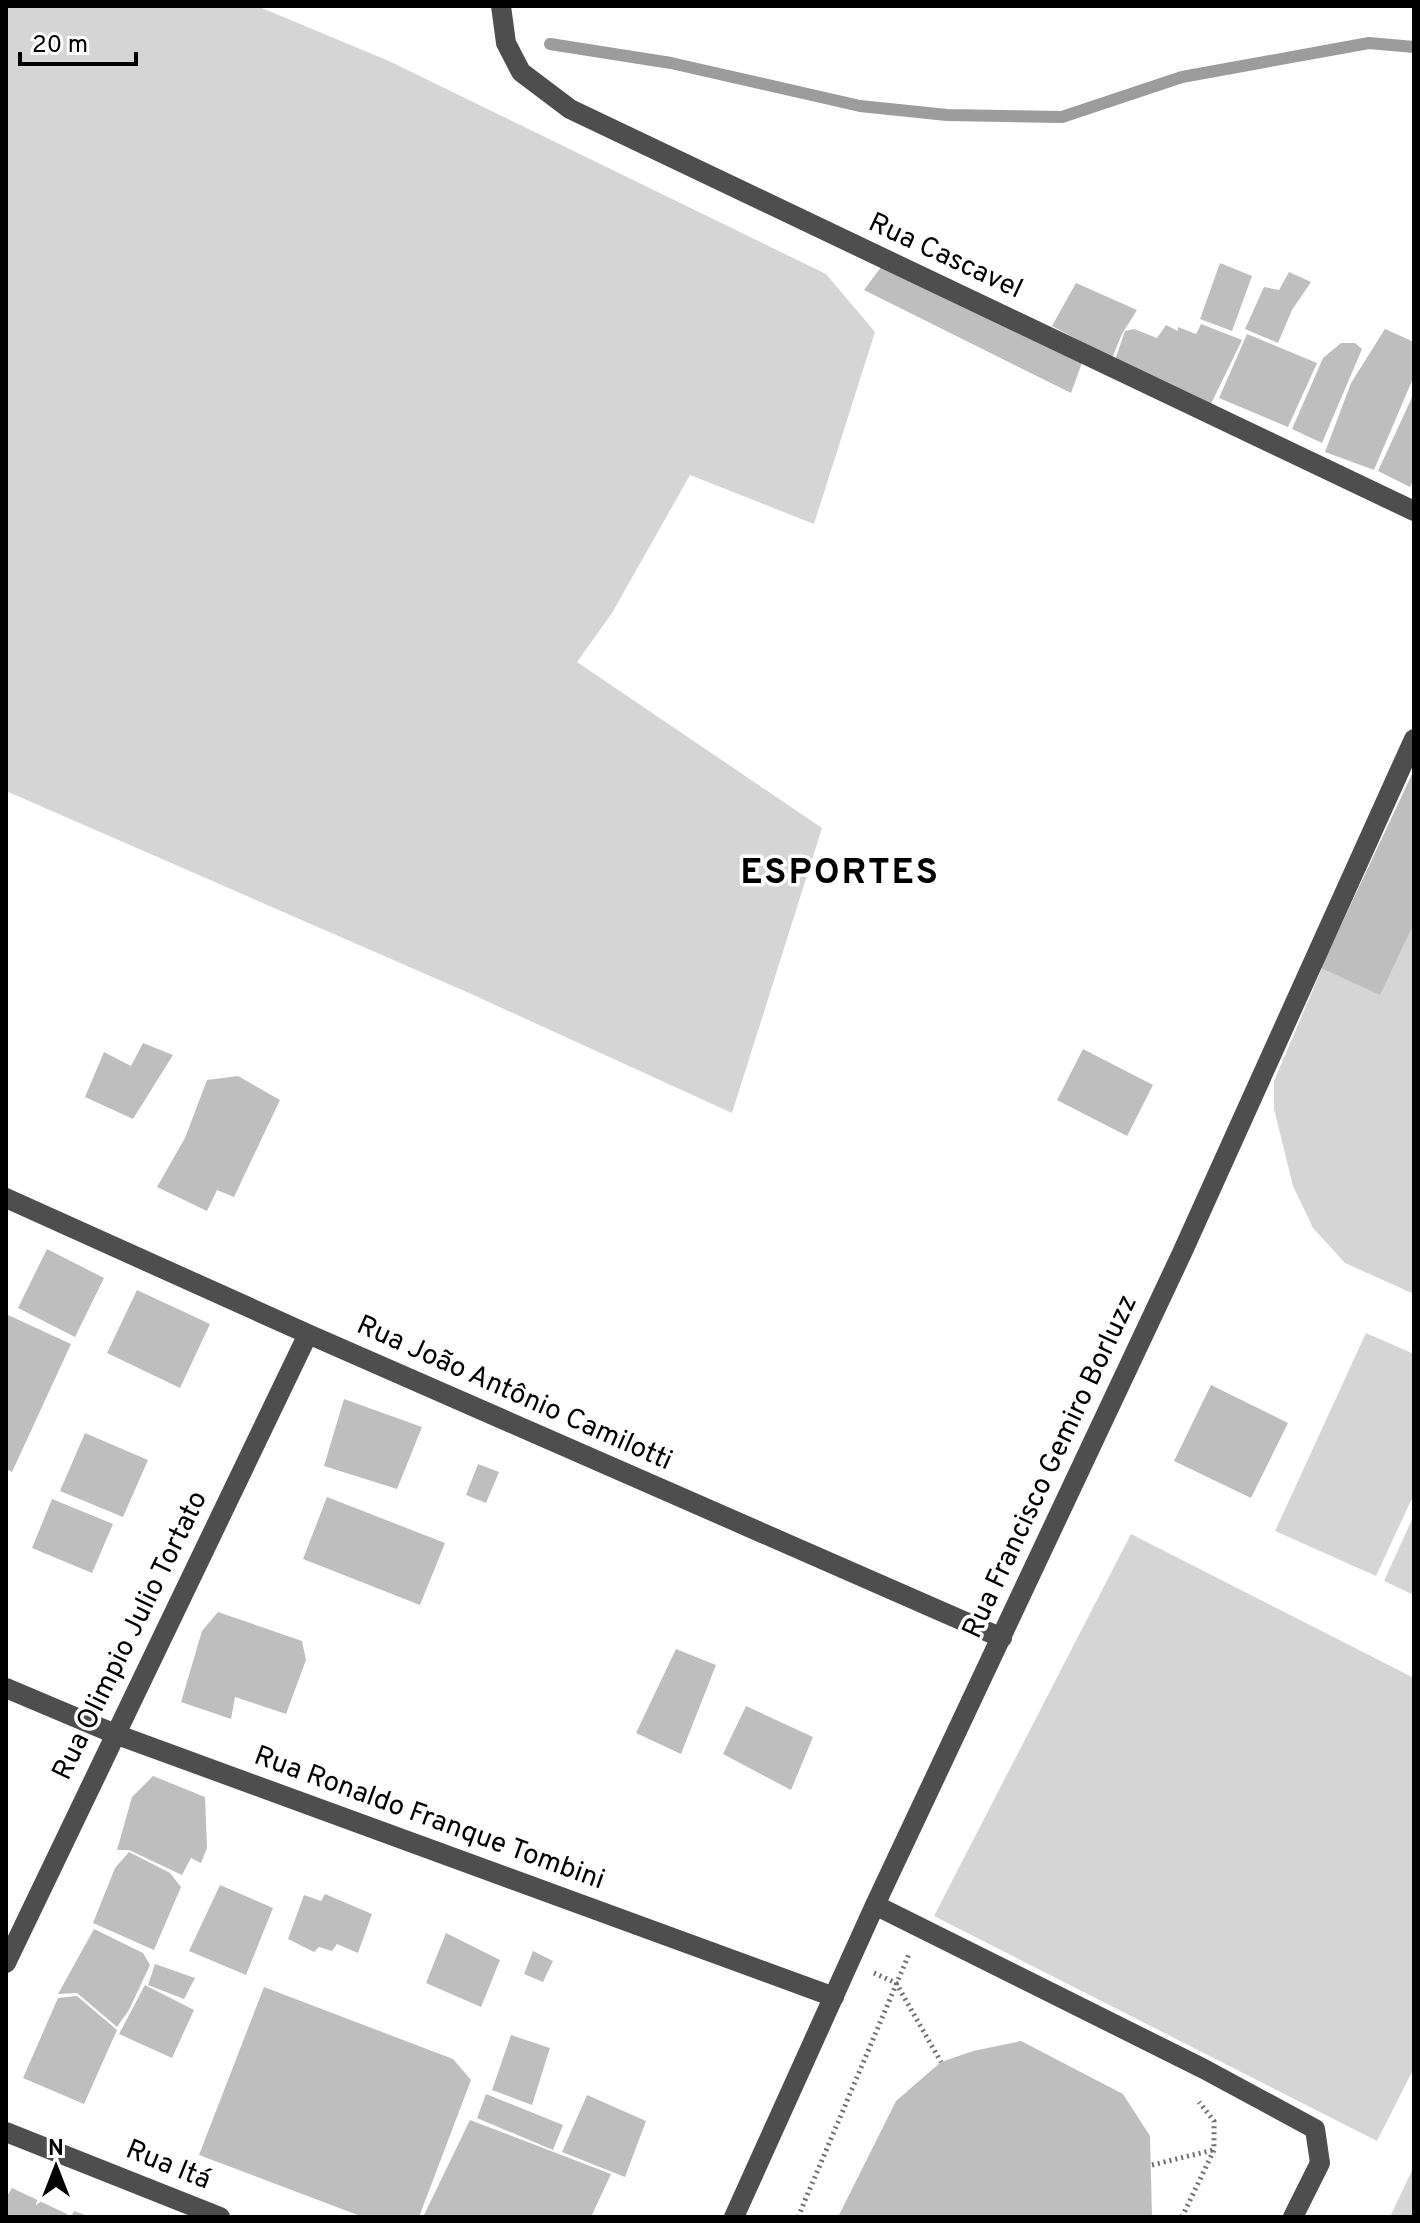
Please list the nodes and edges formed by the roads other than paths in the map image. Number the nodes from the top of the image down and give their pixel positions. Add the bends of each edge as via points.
1 (501, 6) edge
2 (1414, 511) edge
3 (1414, 739) edge
4 (6, 1198) edge
5 (308, 1334) junction
6 (1002, 1638) junction
7 (6, 1688) edge
8 (115, 1734) junction
9 (875, 1905) junction
10 (6, 1963) edge
11 (834, 1997) junction
12 (6, 2132) edge
13 (220, 2217) edge
14 (734, 2217) edge
15 (1293, 2217) edge

1 - 2 street, Rua Cascavel via 506,43 521,72 570,109
3 - 6 street, Rua Francisco Gemiro Borluzz
4 - 5 street, Rua João Antônio Camilotti
5 - 6 street, Rua João Antônio Camilotti
5 - 8 street, Rua Olimpio Julio Tortato
6 - 9 street, Rua Francisco Gemiro Borluzz
7 - 8 street, Rua Ronaldo Franque Tombini
8 - 10 street, Rua Olimpio Julio Tortato
8 - 11 street, Rua Ronaldo Franque Tombini
9 - 11 street, Rua Francisco Gemiro Borluzz
9 - 15 street via 1315,2129 1320,2163
11 - 14 street, Rua Francisco Gemiro Borluzz
12 - 13 street, Rua Itá

